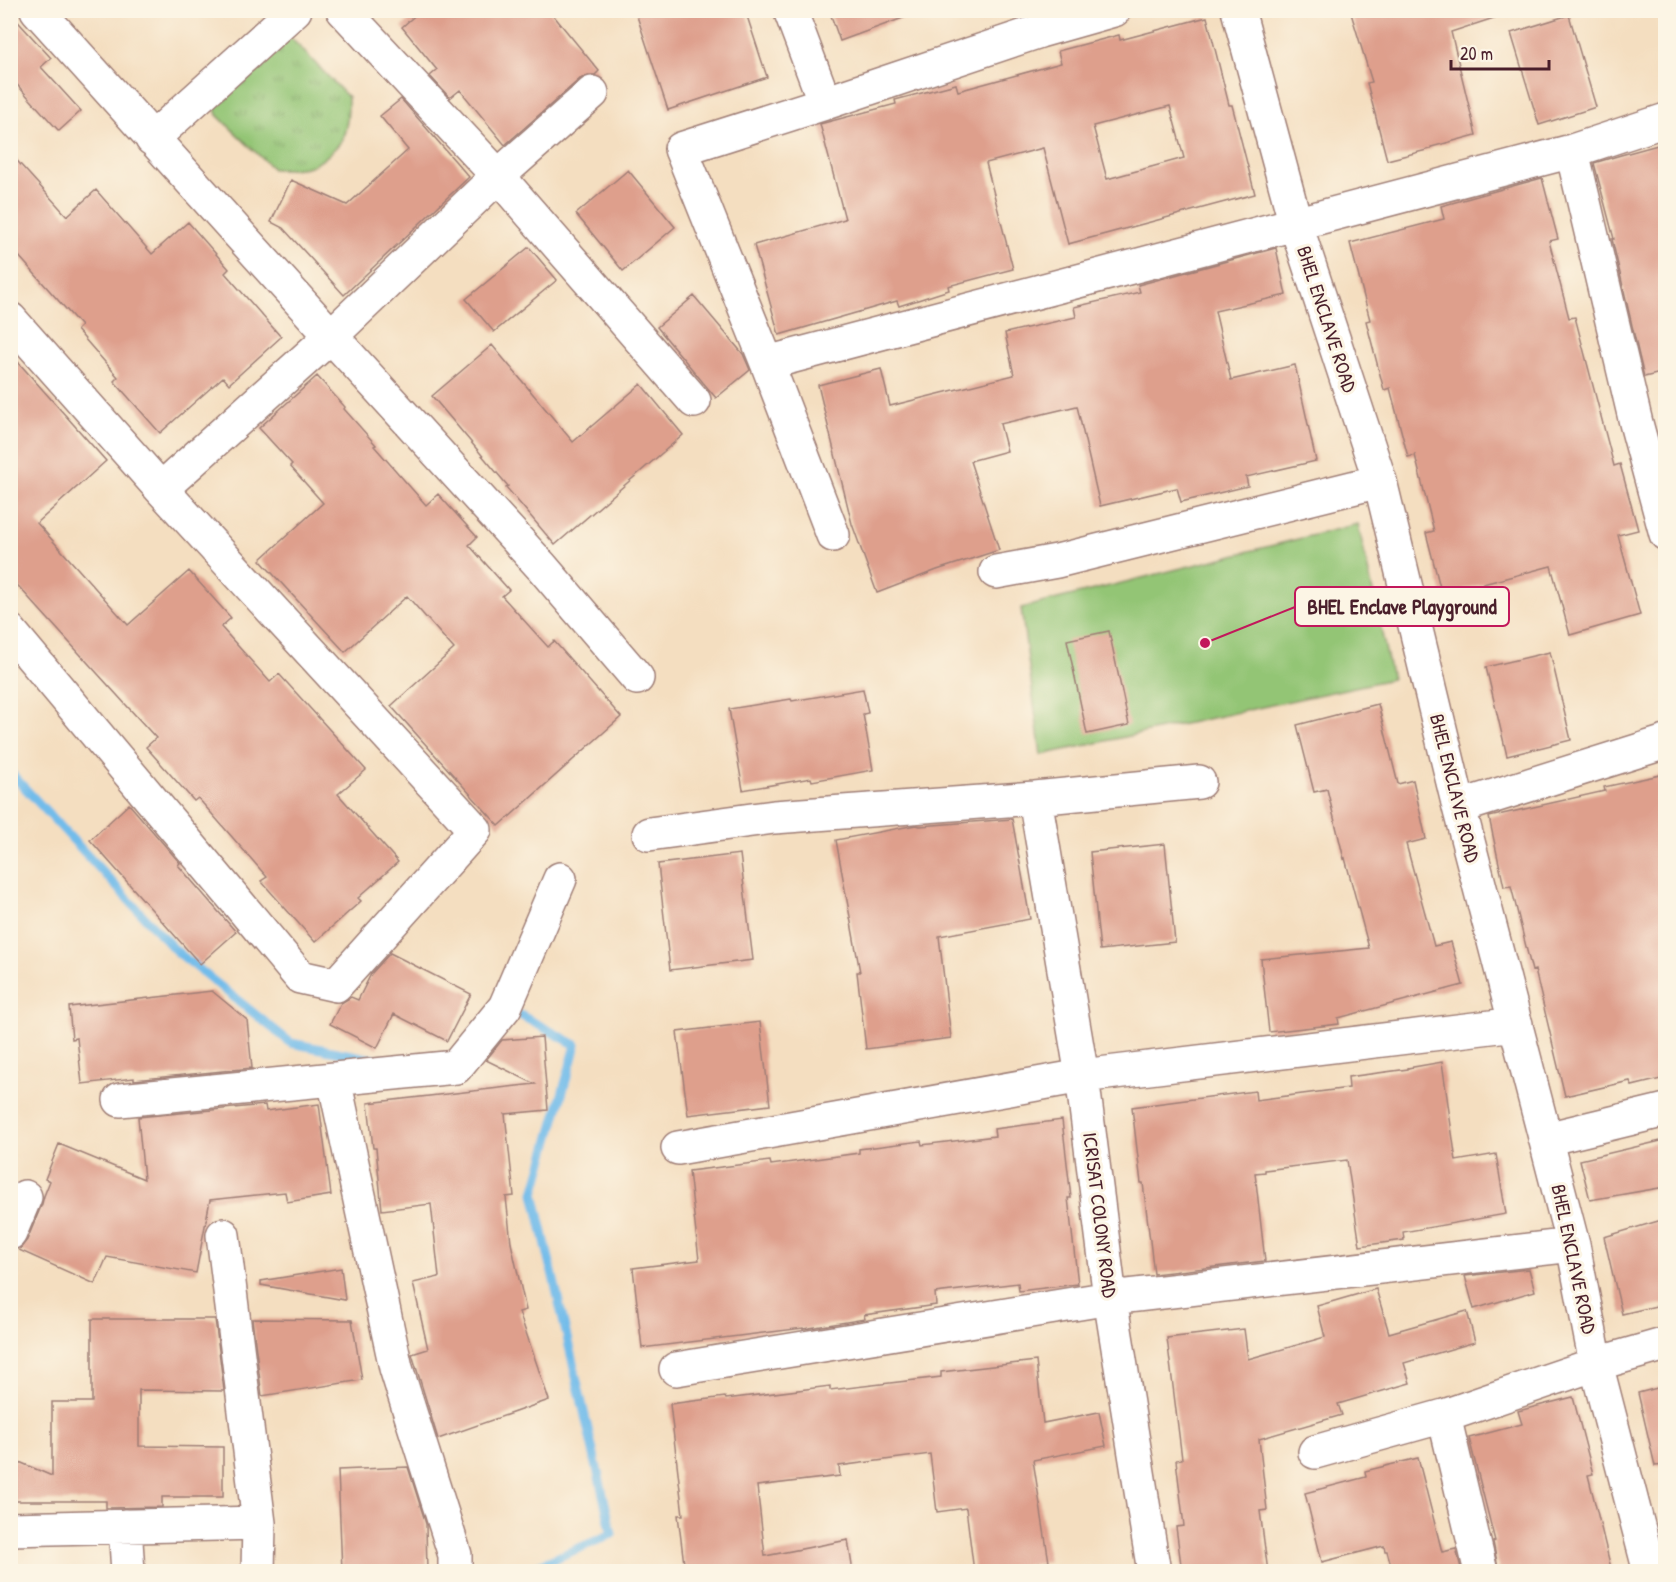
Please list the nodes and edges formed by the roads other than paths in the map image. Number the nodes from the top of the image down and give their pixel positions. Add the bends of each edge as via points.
1 (37, 10) edge
2 (296, 10) edge
3 (343, 10) edge
4 (790, 10) edge
5 (1114, 10) edge
6 (1238, 10) edge
7 (1037, 21) edge
8 (592, 93) dead end
9 (825, 103) junction
10 (1665, 120) edge
11 (152, 139) junction
12 (1572, 151) junction
13 (498, 177) junction
14 (1296, 225) junction
15 (10, 319) edge
16 (331, 336) junction
17 (767, 363) junction
18 (694, 401) dead end
19 (1380, 481) junction
20 (161, 489) junction
21 (1665, 534) edge
22 (833, 535) dead end
23 (996, 572) dead end
24 (10, 631) edge
25 (637, 678) dead end
26 (1665, 742) edge
27 (1199, 782) dead end
28 (1035, 798) junction
29 (1459, 807) junction
30 (649, 834) dead end
31 (560, 879) dead end
32 (1516, 1023) junction
33 (1083, 1076) junction
34 (334, 1079) junction
35 (120, 1100) dead end
36 (1665, 1110) edge
37 (1546, 1139) junction
38 (678, 1148) dead end
39 (25, 1197) dead end
40 (10, 1233) edge
41 (223, 1235) dead end
42 (1573, 1245) junction
43 (1110, 1298) junction
44 (1665, 1344) edge
45 (1596, 1364) junction
46 (676, 1369) dead end
47 (1444, 1416) junction
48 (1315, 1452) dead end
49 (260, 1523) junction
50 (125, 1526) junction
51 (10, 1529) edge
52 (128, 1572) edge
53 (258, 1572) edge
54 (455, 1572) edge
55 (1154, 1572) edge
56 (1481, 1572) edge
57 (1650, 1572) edge

1 - 11 street
2 - 11 street
3 - 13 street
4 - 9 street
5 - 7 street
6 - 14 street, BHEL ENCLAVE ROAD
7 - 9 street
8 - 13 street
9 - 17 street via 681,149
10 - 12 street
11 - 16 street
12 - 14 street
12 - 21 street
13 - 16 street
13 - 18 street
14 - 17 street
14 - 19 street, BHEL ENCLAVE ROAD
15 - 20 street
16 - 20 street
16 - 25 street via 542,567
17 - 22 street
19 - 23 street via 1057,561
19 - 29 street, BHEL ENCLAVE ROAD
20 - 24 street via 475,830 336,985 300,977
26 - 29 street
27 - 28 street
28 - 30 street via 774,817
28 - 33 street, ICRISAT COLONY ROAD
29 - 32 street, BHEL ENCLAVE ROAD
31 - 34 street via 505,1007 456,1067
32 - 33 street
32 - 37 street, BHEL ENCLAVE ROAD
33 - 38 street
33 - 43 street, ICRISAT COLONY ROAD
34 - 35 street
34 - 54 street via 396,1368 455,1555
36 - 37 street
37 - 42 street, BHEL ENCLAVE ROAD
39 - 40 street
41 - 49 street
42 - 43 street
42 - 45 street, BHEL ENCLAVE ROAD
43 - 46 street
43 - 55 street, ICRISAT COLONY ROAD
44 - 45 street
45 - 47 street
45 - 57 street, BHEL ENCLAVE ROAD
47 - 48 street
47 - 56 street
49 - 50 street
49 - 53 street
50 - 51 street
50 - 52 street

